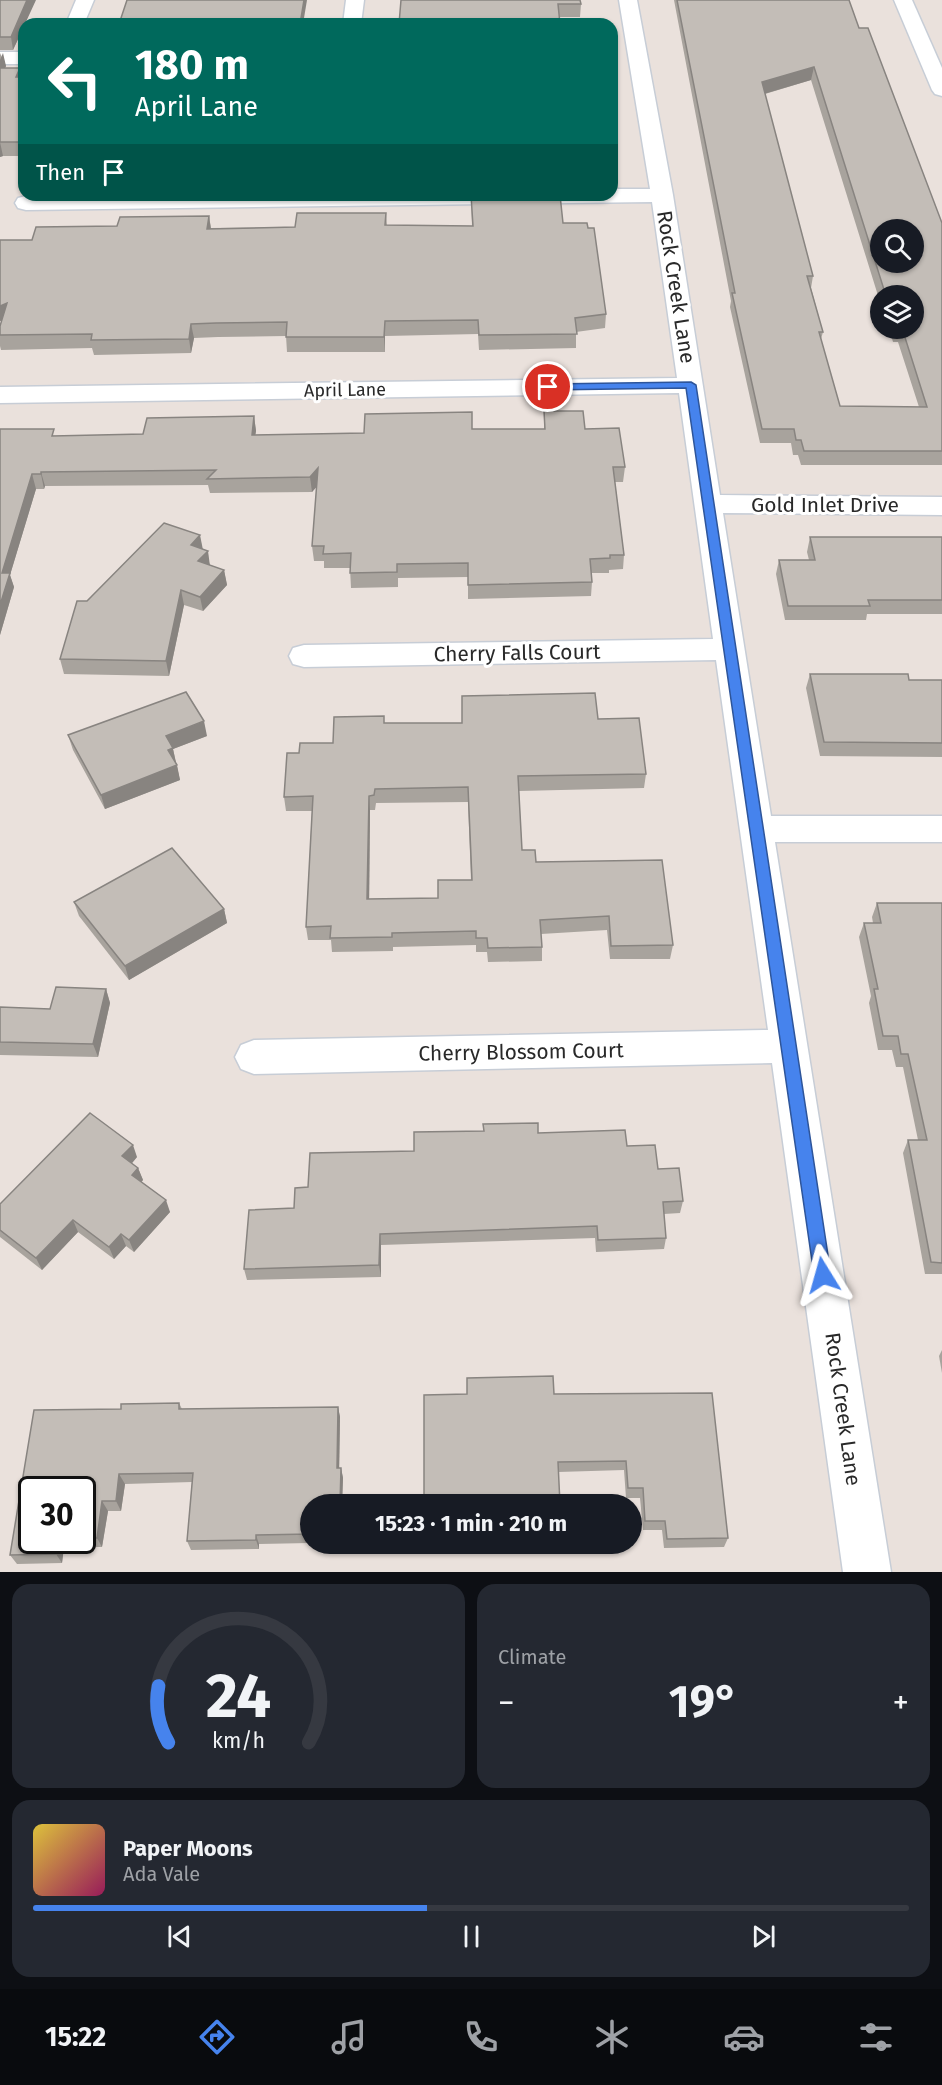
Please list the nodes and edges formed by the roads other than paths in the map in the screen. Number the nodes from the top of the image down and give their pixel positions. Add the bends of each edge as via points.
1 (85, 0) edge
2 (355, 0) edge
3 (628, 0) edge
4 (903, 0) edge
5 (78, 18) edge
6 (353, 18) edge
7 (0, 58) edge
8 (18, 58) edge
9 (942, 90) edge
10 (662, 195) junction
11 (618, 196) edge
12 (185, 201) edge
13 (26, 203) dead end
14 (691, 385) junction
15 (0, 395) edge
16 (709, 504) junction
17 (942, 506) edge
18 (730, 649) junction
19 (304, 656) dead end
20 (756, 829) junction
21 (942, 829) edge
22 (789, 1046) junction
23 (254, 1057) dead end
24 (867, 1572) edge

1 - 5 street
2 - 6 street
3 - 10 street, Rock Creek Lane via 629,51
4 - 9 street
7 - 8 street
10 - 11 street
10 - 14 street, Rock Creek Lane
12 - 13 street
14 - 15 street, April Lane
14 - 16 street, Rock Creek Lane
16 - 17 street, Gold Inlet Drive
16 - 18 street, Rock Creek Lane
18 - 19 street, Cherry Falls Court
18 - 20 street, Rock Creek Lane
20 - 21 street
20 - 22 street, Rock Creek Lane
22 - 23 street, Cherry Blossom Court
22 - 24 street, Rock Creek Lane

